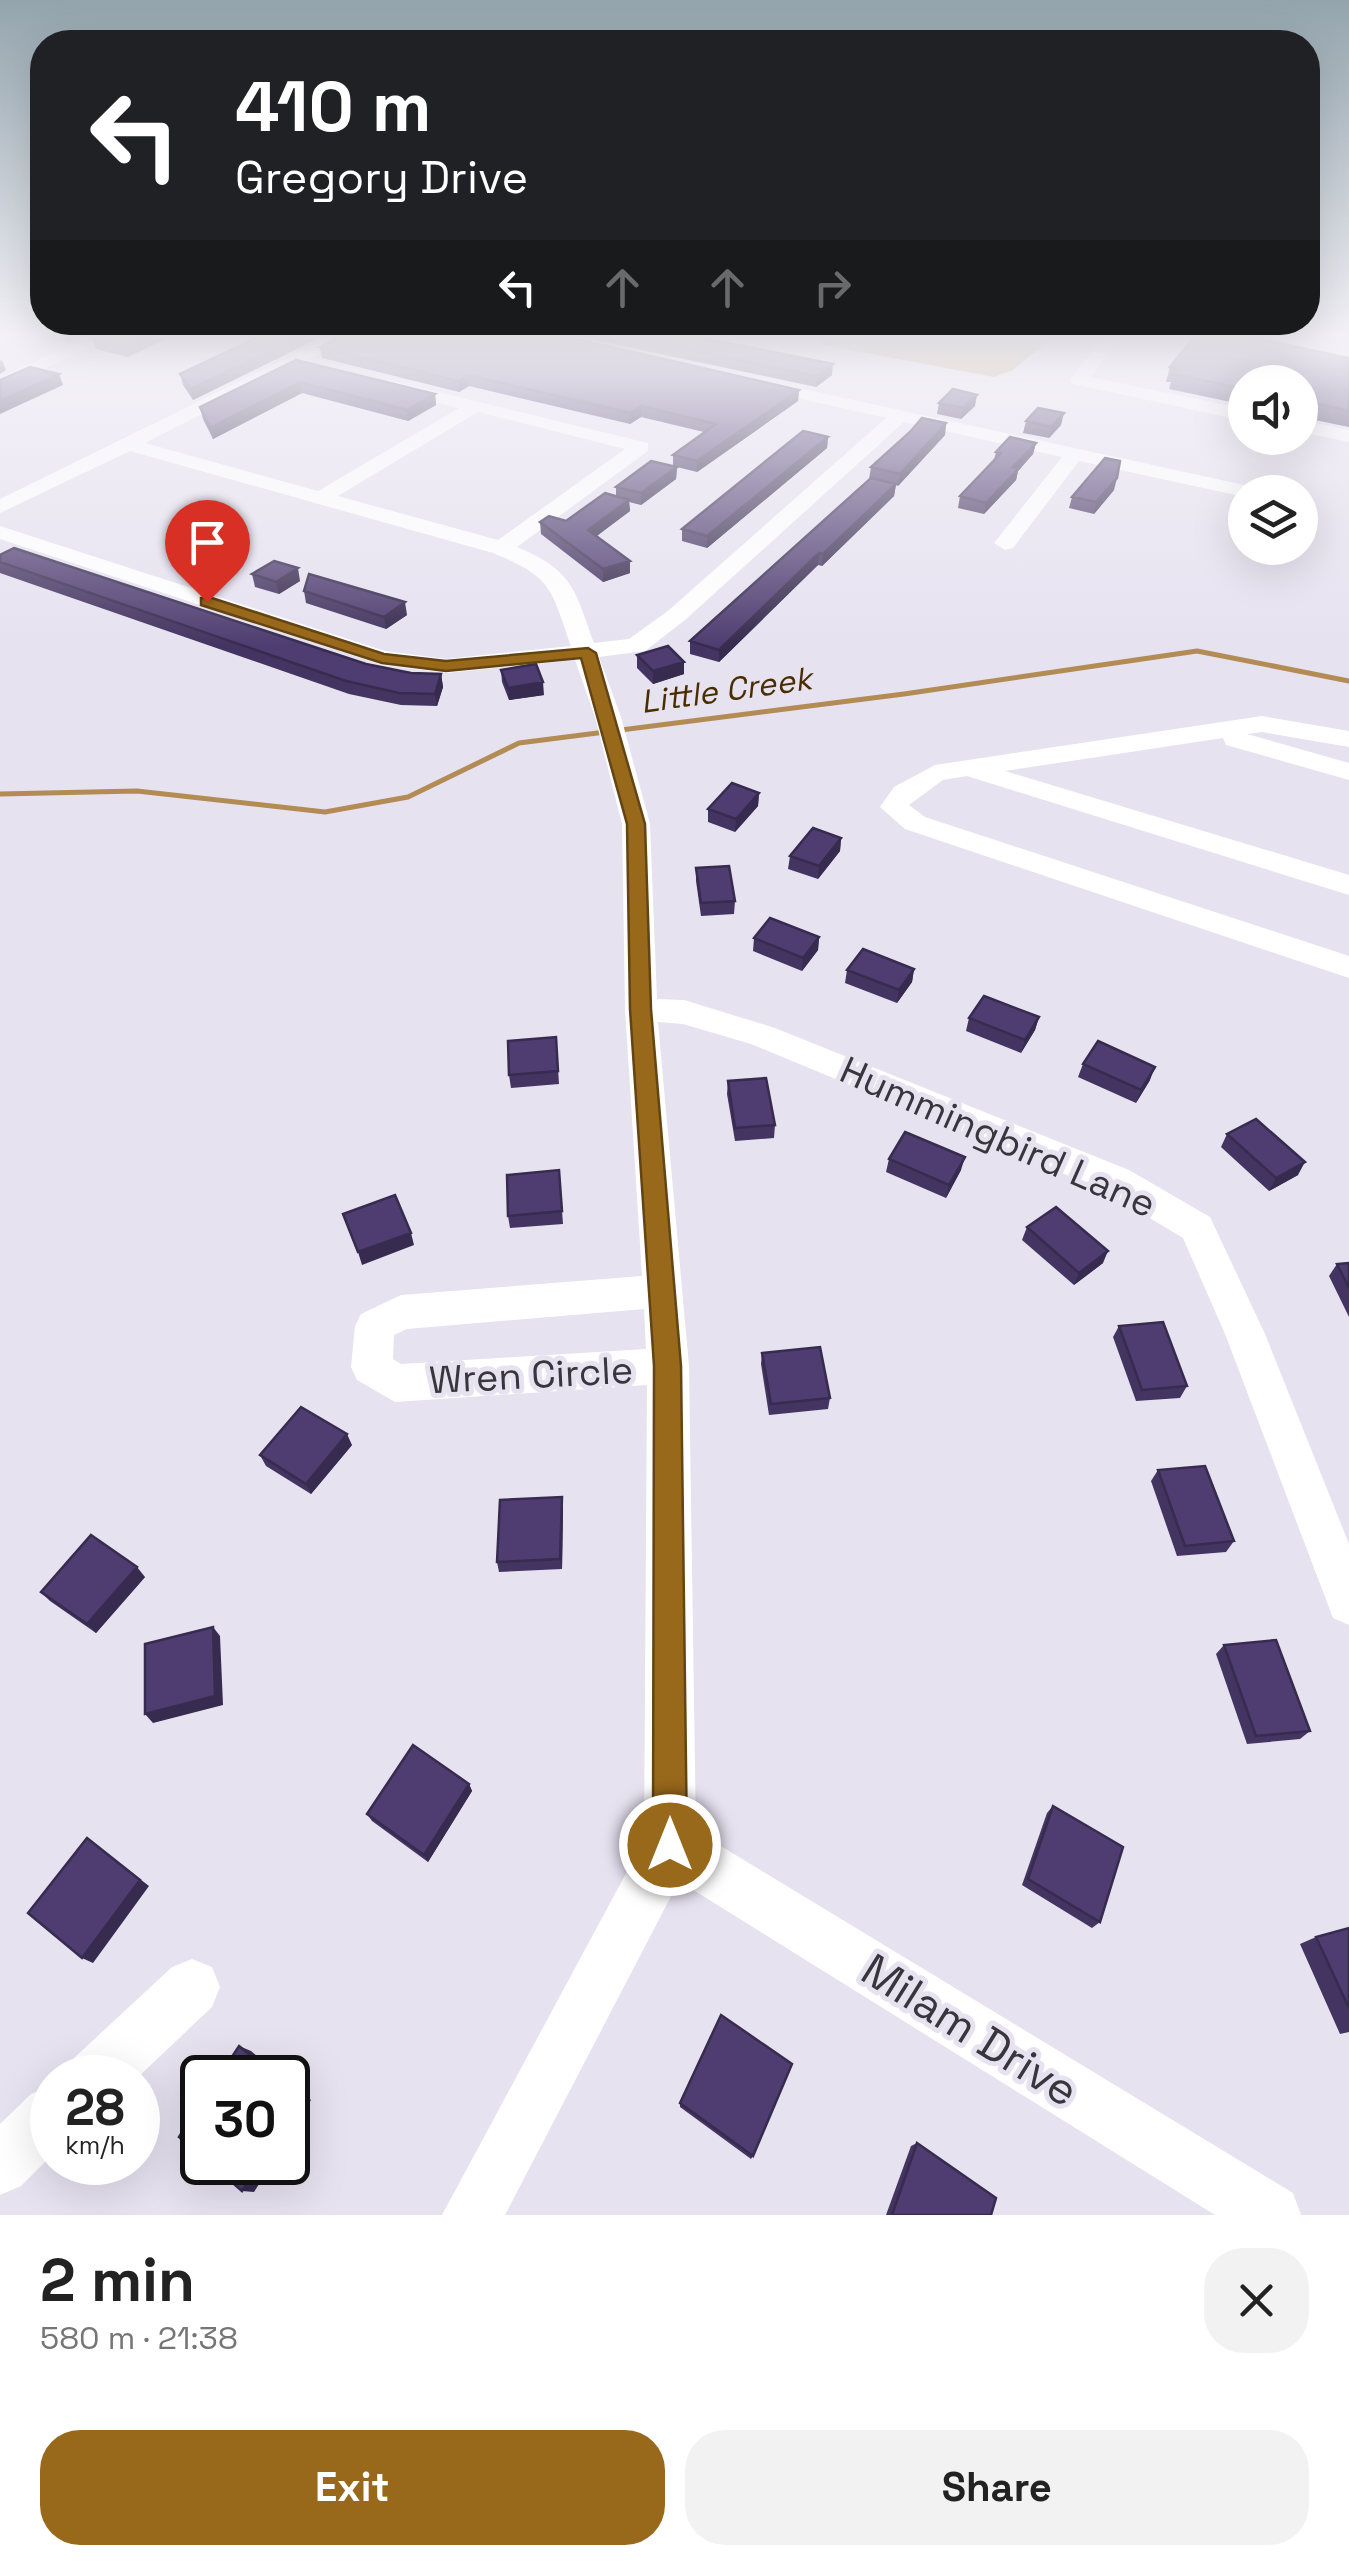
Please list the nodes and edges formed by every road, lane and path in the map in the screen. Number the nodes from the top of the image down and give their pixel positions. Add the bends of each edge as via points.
1 (142, 437) edge
2 (423, 437) edge
3 (601, 437) edge
4 (876, 437) edge
5 (1000, 437) edge
6 (128, 444) junction
7 (1074, 454) junction
8 (1228, 488) edge
9 (319, 499) junction
10 (0, 507) edge
11 (0, 532) edge
12 (1005, 543) dead end
13 (501, 548) junction
14 (588, 653) junction
15 (1210, 732) junction
16 (1349, 739) edge
17 (968, 768) junction
18 (1349, 772) edge
19 (1349, 886) edge
20 (1349, 967) edge
21 (641, 1009) junction
22 (661, 1292) junction
23 (668, 1366) junction
24 (1349, 1602) edge
25 (670, 1845) junction
26 (192, 1987) dead end
27 (119, 2055) edge
28 (30, 2137) edge
29 (0, 2165) edge
30 (472, 2215) edge
31 (1271, 2215) edge

1 - 6 street
2 - 9 street
3 - 13 street via 641,447
4 - 14 street via 677,616 636,646
5 - 7 street
6 - 9 street
6 - 10 street
7 - 8 street
7 - 12 street
9 - 13 street
11 - 14 street via 382,658 446,666
13 - 14 street via 552,573
14 - 21 street via 636,824
15 - 16 street via 1262,724
15 - 17 street
15 - 18 street
17 - 19 street
17 - 20 street via 935,773 894,807 915,823
21 - 22 street
21 - 24 street, Hummingbird Lane via 684,1012 763,1036 1116,1180 1196,1228 1245,1334
22 - 23 street
22 - 23 street, Wren Circle via 401,1312 375,1326 372,1366 395,1383
23 - 25 street
25 - 30 street
25 - 31 street, Milam Drive
26 - 27 street
28 - 29 street

